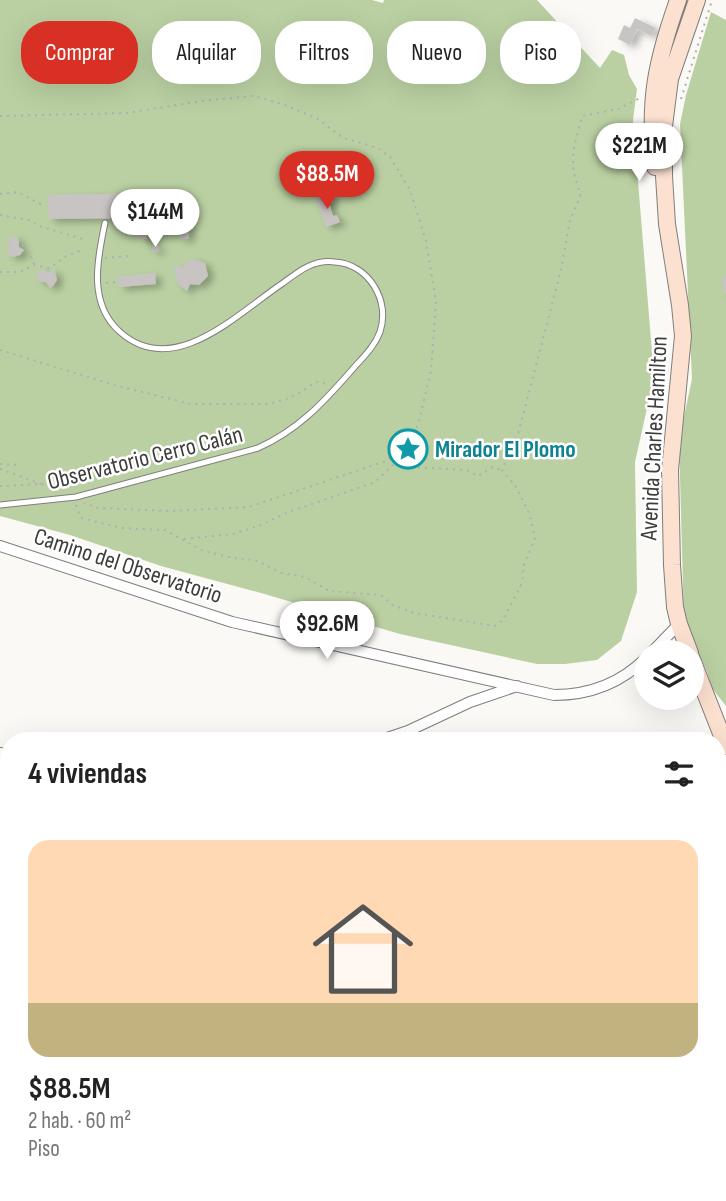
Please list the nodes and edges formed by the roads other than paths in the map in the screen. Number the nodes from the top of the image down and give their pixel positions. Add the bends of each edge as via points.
1 (678, 0) edge
2 (697, 0) edge
3 (105, 223) dead end
4 (667, 224) junction
5 (0, 505) edge
6 (0, 546) edge
7 (679, 624) junction
8 (664, 640) edge
9 (685, 640) edge
10 (634, 667) edge
11 (517, 686) junction
12 (704, 690) edge
13 (402, 732) edge
14 (720, 732) edge

1 - 4 main road, Avenida Charles Hamilton via 661,48 652,107 655,172
2 - 4 main road, Avenida Charles Hamilton via 668,91 664,136
3 - 5 lane, Observatorio Cerro Calán via 96,283 104,312 123,335 150,348 190,344 307,266 324,261 348,265 374,285 383,317 376,341 307,418 258,448 76,497
4 - 7 main road, Avenida Charles Hamilton via 682,329 670,470 672,565
6 - 11 street, Camino del Observatorio via 232,622
7 - 8 street
7 - 9 main road, Avenida Charles Hamilton
10 - 11 street, Camino del Observatorio via 614,682 579,694 554,695
11 - 13 street
12 - 14 main road, Avenida Charles Hamilton

